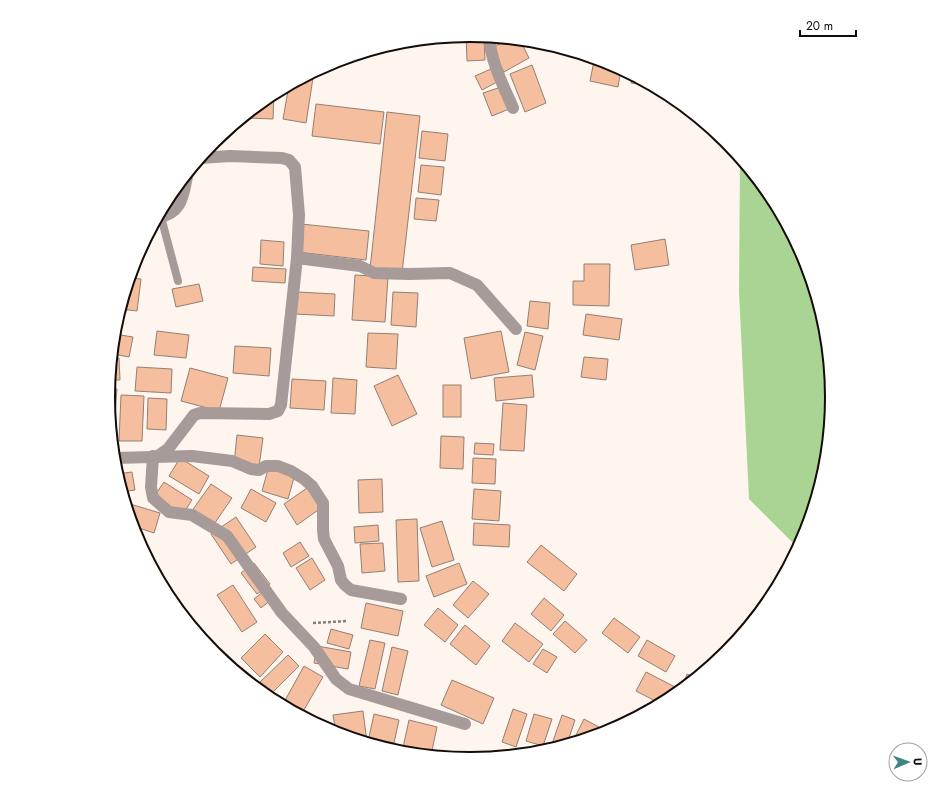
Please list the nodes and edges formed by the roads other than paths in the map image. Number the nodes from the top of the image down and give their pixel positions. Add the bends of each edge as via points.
1 (490, 43) edge
2 (514, 108) dead end
3 (208, 157) edge
4 (185, 185) edge
5 (165, 216) edge
6 (161, 223) edge
7 (297, 258) junction
8 (178, 281) dead end
9 (516, 329) dead end
10 (155, 456) junction
11 (121, 458) edge
12 (401, 599) dead end
13 (465, 724) dead end

1 - 2 street via 496,69
3 - 7 street via 282,158 292,163 297,173
4 - 5 street via 181,204 171,214
6 - 8 lane
7 - 9 street via 360,266 374,273 450,273 477,285
7 - 10 street via 284,382 278,411 269,414 194,415 168,449
10 - 11 street
10 - 12 street via 192,456 232,461 251,469 278,466 291,471 312,486 323,503 324,538 345,585 351,590
10 - 13 street via 151,487 153,498 169,512 192,515 227,536 282,613 314,647 336,680 349,689

